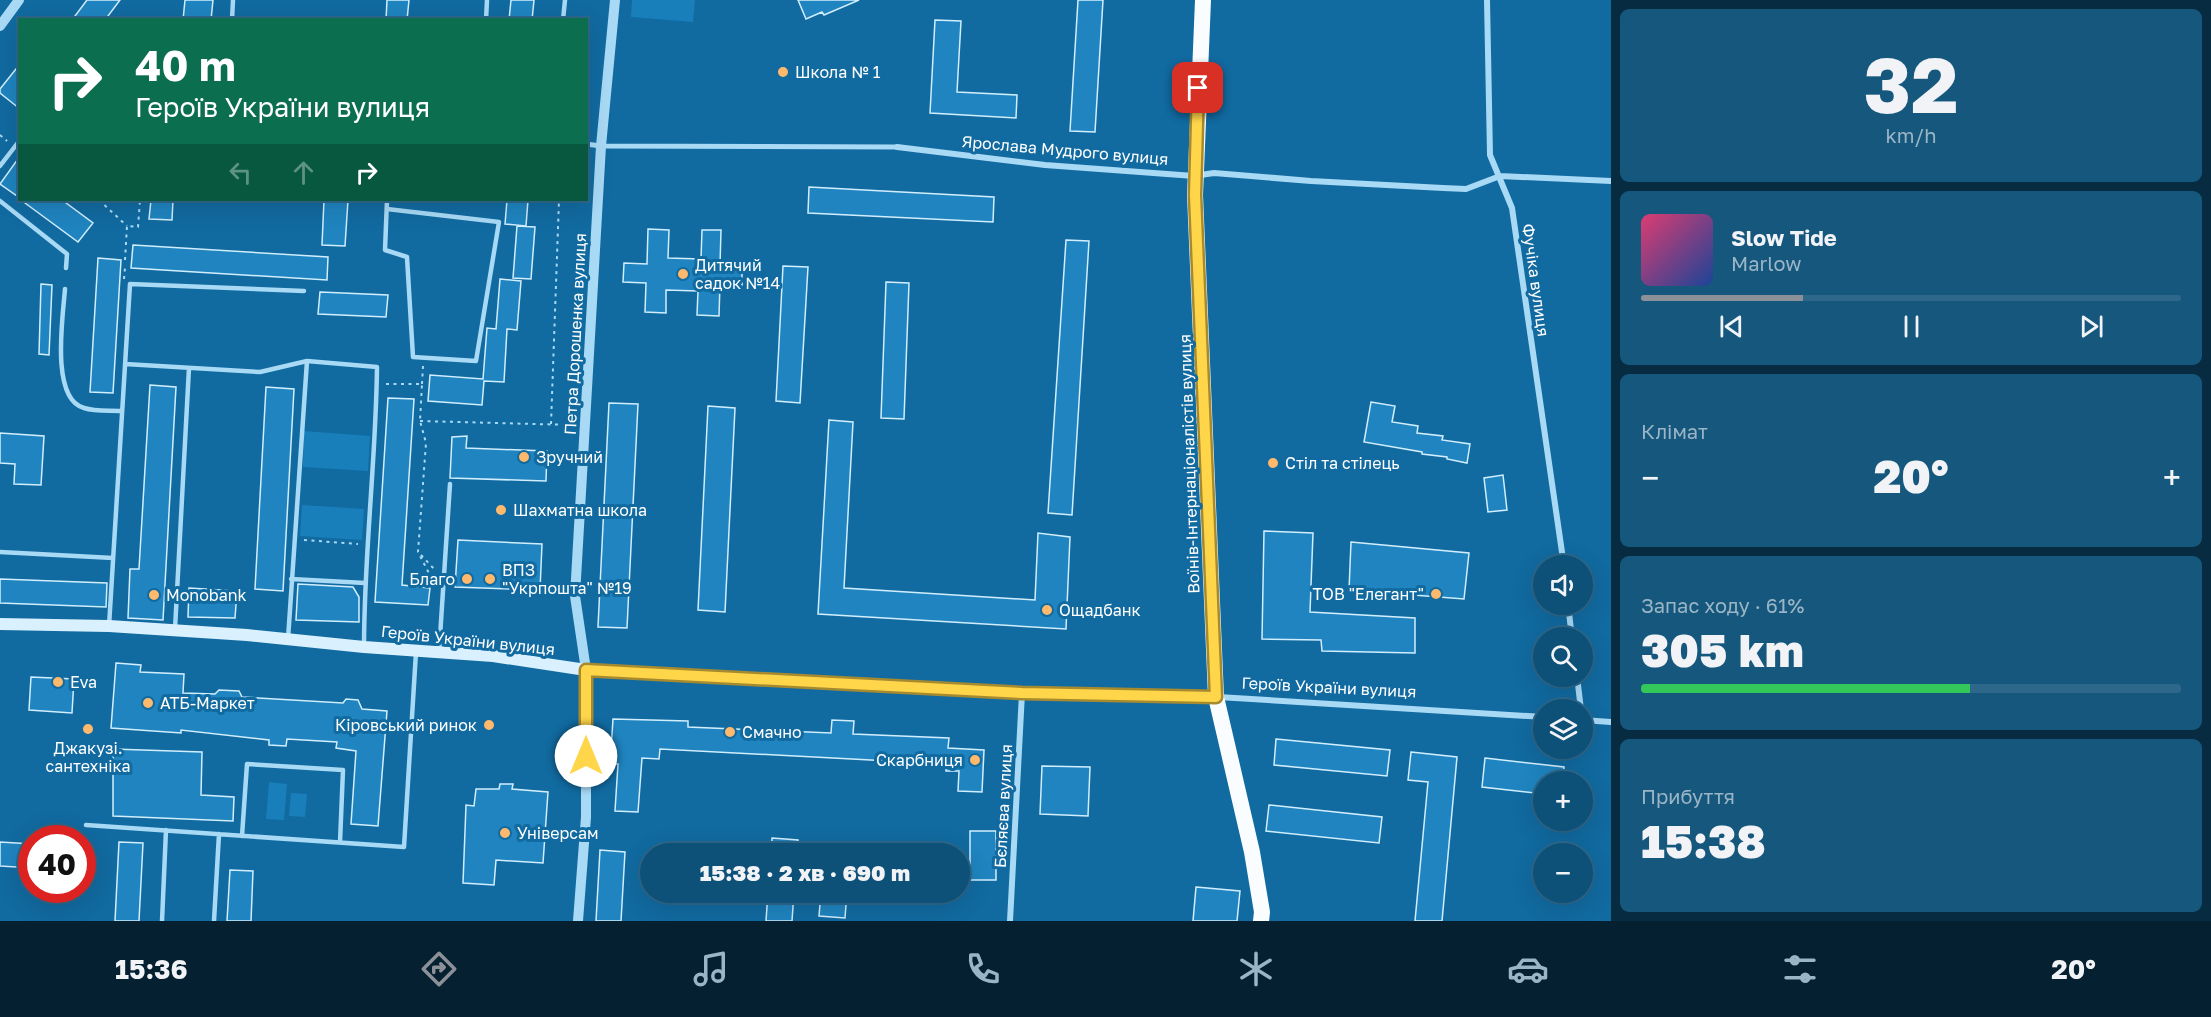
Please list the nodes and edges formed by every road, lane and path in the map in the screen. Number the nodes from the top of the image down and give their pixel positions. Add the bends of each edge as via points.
1 (19, 0) edge
2 (233, 0) edge
3 (487, 0) edge
4 (565, 0) edge
5 (615, 0) edge
6 (1203, 0) edge
7 (1486, 0) edge
8 (232, 18) edge
9 (486, 18) edge
10 (563, 18) edge
11 (0, 26) edge
12 (18, 143) edge
13 (588, 144) edge
14 (601, 146) junction
15 (897, 147) joint
16 (0, 166) edge
17 (1194, 176) junction
18 (1500, 176) junction
19 (1611, 181) edge
20 (0, 201) edge
21 (100, 201) edge
22 (140, 201) edge
23 (387, 201) edge
24 (559, 201) edge
25 (387, 209) junction
26 (127, 226) junction
27 (125, 260) dead end
28 (66, 268) dead end
29 (65, 289) dead end
30 (304, 291) dead end
31 (423, 357) junction
32 (307, 361) junction
33 (125, 364) junction
34 (189, 368) junction
35 (377, 383) junction
36 (422, 384) junction
37 (122, 411) junction
38 (420, 421) junction
39 (551, 424) junction
40 (573, 425) dead end
41 (450, 484) dead end
42 (294, 539) junction
43 (367, 545) junction
44 (0, 552) edge
45 (1562, 555) edge
46 (113, 558) junction
47 (291, 579) junction
48 (434, 582) dead end
49 (365, 583) junction
50 (563, 589) dead end
51 (542, 591) dead end
52 (0, 624) edge
53 (109, 626) junction
54 (175, 630) junction
55 (288, 639) junction
56 (363, 646) junction
57 (416, 650) junction
58 (439, 652) junction
59 (586, 670) junction
60 (1022, 693) junction
61 (1216, 697) junction
62 (1533, 716) edge
63 (1593, 721) edge
64 (1611, 722) edge
65 (96, 826) edge
66 (166, 830) junction
67 (219, 834) junction
68 (242, 836) junction
69 (340, 842) junction
70 (162, 921) edge
71 (214, 921) edge
72 (578, 921) edge
73 (1010, 921) edge
74 (1262, 921) edge

1 - 11 street
2 - 8 lane
3 - 9 lane
4 - 10 lane
5 - 14 street, Петра Дорошенка вулиця
6 - 17 highway, Воїнів-Інтернаціоналістів вулиця
7 - 18 street, Фучіка вулиця via 1490,155
12 - 16 lane
13 - 14 street, Ярослава Мудрого вулиця
14 - 15 street, Ярослава Мудрого вулиця
14 - 59 street, Петра Дорошенка вулиця via 575,596
15 - 17 street, Ярослава Мудрого вулиця via 1045,165
17 - 18 street, Ярослава Мудрого вулиця via 1214,173 1466,189
17 - 61 highway, Воїнів-Інтернаціоналістів вулиця
18 - 19 street, Ярослава Мудрого вулиця
18 - 45 street, Фучіка вулиця via 1512,208
20 - 28 lane via 68,254
21 - 26 path
22 - 26 path via 138,226
23 - 25 lane
24 - 39 path
25 - 31 lane via 385,249 407,257 413,357
25 - 31 lane via 499,222 476,361
26 - 27 path
29 - 37 lane via 60,359 69,396 83,408
30 - 33 lane via 130,284
31 - 36 path
32 - 34 lane via 260,372
32 - 35 lane via 377,367
32 - 42 lane
33 - 34 lane
33 - 37 lane
34 - 54 lane
35 - 36 path
35 - 43 lane
36 - 38 path
37 - 46 lane
38 - 39 path
38 - 48 path via 426,443 418,552
39 - 40 path
41 - 58 lane
42 - 43 path
42 - 47 lane
43 - 49 lane
44 - 46 lane
46 - 53 lane
47 - 49 lane
47 - 55 lane
49 - 56 lane
50 - 51 path
52 - 53 main road, Героїв України вулиця
53 - 54 main road, Героїв України вулиця
54 - 55 main road, Героїв України вулиця
55 - 56 main road, Героїв України вулиця
56 - 57 main road, Героїв України вулиця
57 - 58 main road, Героїв України вулиця
57 - 69 lane via 404,847
58 - 59 main road, Героїв України вулиця
59 - 60 main road, Героїв України вулиця
59 - 72 street, Петра Дорошенка вулиця via 586,817
60 - 61 main road, Героїв України вулиця
60 - 73 street, Бєляєва вулиця
61 - 62 street, Героїв України вулиця
61 - 74 highway, Воїнів-Інтернаціоналістів вулиця via 1252,852
63 - 64 street
65 - 66 lane
66 - 67 lane
66 - 70 lane
67 - 68 lane
67 - 71 lane
68 - 69 lane
68 - 69 lane via 246,764 343,770

